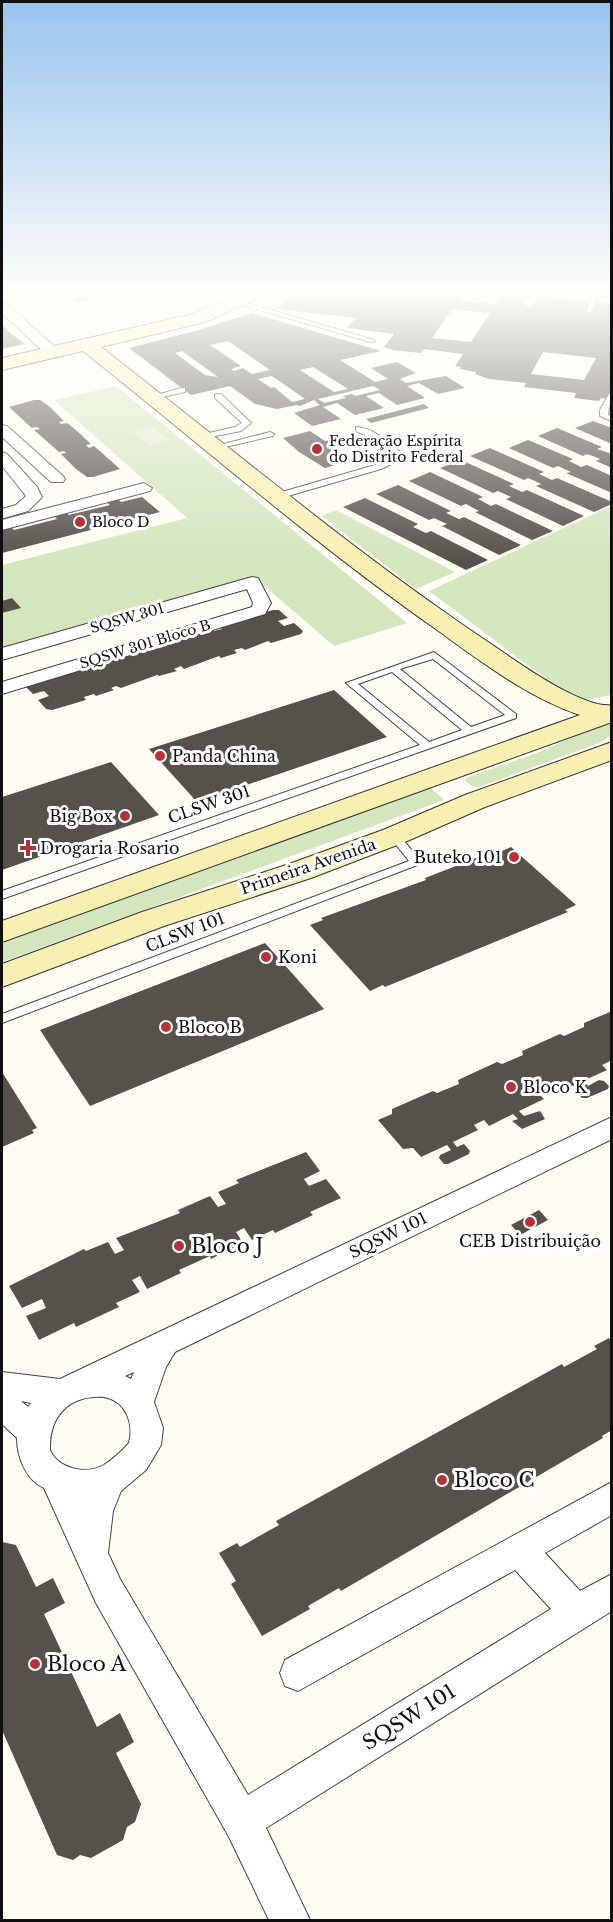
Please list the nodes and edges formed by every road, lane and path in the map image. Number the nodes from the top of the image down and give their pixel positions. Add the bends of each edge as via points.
1 (134, 382) edge
2 (182, 390) dead end
3 (218, 396) dead end
4 (612, 396) edge
5 (153, 397) junction
6 (612, 419) edge
7 (2, 429) edge
8 (359, 429) dead end
9 (270, 434) dead end
10 (210, 442) junction
11 (2, 457) edge
12 (40, 463) junction
13 (14, 470) junction
14 (57, 479) dead end
15 (144, 488) dead end
16 (278, 496) junction
17 (2, 514) edge
18 (2, 525) edge
19 (252, 582) joint
20 (2, 654) edge
21 (394, 669) junction
22 (2, 688) edge
23 (540, 688) junction
24 (610, 713) edge
25 (469, 731) junction
26 (550, 734) junction
27 (427, 745) junction
28 (612, 750) edge
29 (580, 762) junction
30 (612, 767) edge
31 (451, 771) junction
32 (475, 801) junction
33 (394, 836) junction
34 (2, 895) edge
35 (2, 932) edge
36 (2, 976) edge
37 (2, 1019) edge
38 (612, 1127) edge
39 (164, 1343) junction
40 (2, 1385) edge
41 (67, 1390) junction
42 (138, 1403) junction
43 (2, 1404) edge
44 (33, 1432) junction
45 (56, 1478) junction
46 (112, 1478) junction
47 (612, 1497) edge
48 (519, 1549) junction
49 (92, 1554) junction
50 (612, 1591) edge
51 (577, 1613) junction
52 (298, 1673) dead end
53 (242, 1821) junction
54 (290, 1920) edge

1 - 5 street
2 - 5 lane
3 - 10 lane via 248,423
4 - 6 lane via 604,416
5 - 10 street
7 - 12 street
8 - 16 lane via 386,443 397,458
9 - 10 lane
10 - 16 street
11 - 13 street
12 - 13 street
12 - 14 street
13 - 17 street via 34,497 22,507
15 - 18 street
16 - 23 street via 409,598
19 - 20 street, SQSW 301
19 - 22 street, SQSW 301 Bloco B via 262,603 259,610
21 - 25 lane
21 - 25 lane, CLSW 301 via 434,655 512,716
21 - 27 lane via 351,683
23 - 24 street via 580,708
23 - 26 street via 554,714
24 - 26 street
25 - 27 lane, CLSW 301
26 - 31 street
27 - 34 lane, CLSW 301
28 - 29 street, Primeira Avenida
29 - 30 street
29 - 32 street, Primeira Avenida
31 - 32 street via 447,780 451,787
31 - 35 street
32 - 33 street, Primeira Avenida
33 - 36 street, Primeira Avenida
33 - 37 lane, CLSW 101 via 416,862
38 - 39 street, SQSW 101
39 - 41 street, SQSW 101
39 - 42 street
40 - 41 street
41 - 42 street via 109,1384
41 - 44 street via 43,1409
42 - 46 street via 147,1435 141,1452 129,1467
43 - 44 street
44 - 45 street via 35,1455
45 - 46 street via 72,1484
45 - 49 street
46 - 49 street via 105,1486 96,1515
47 - 48 street
48 - 51 street
48 - 52 street
49 - 53 street via 108,1591
50 - 51 street, SQSW 101
51 - 53 street, SQSW 101
53 - 54 street

